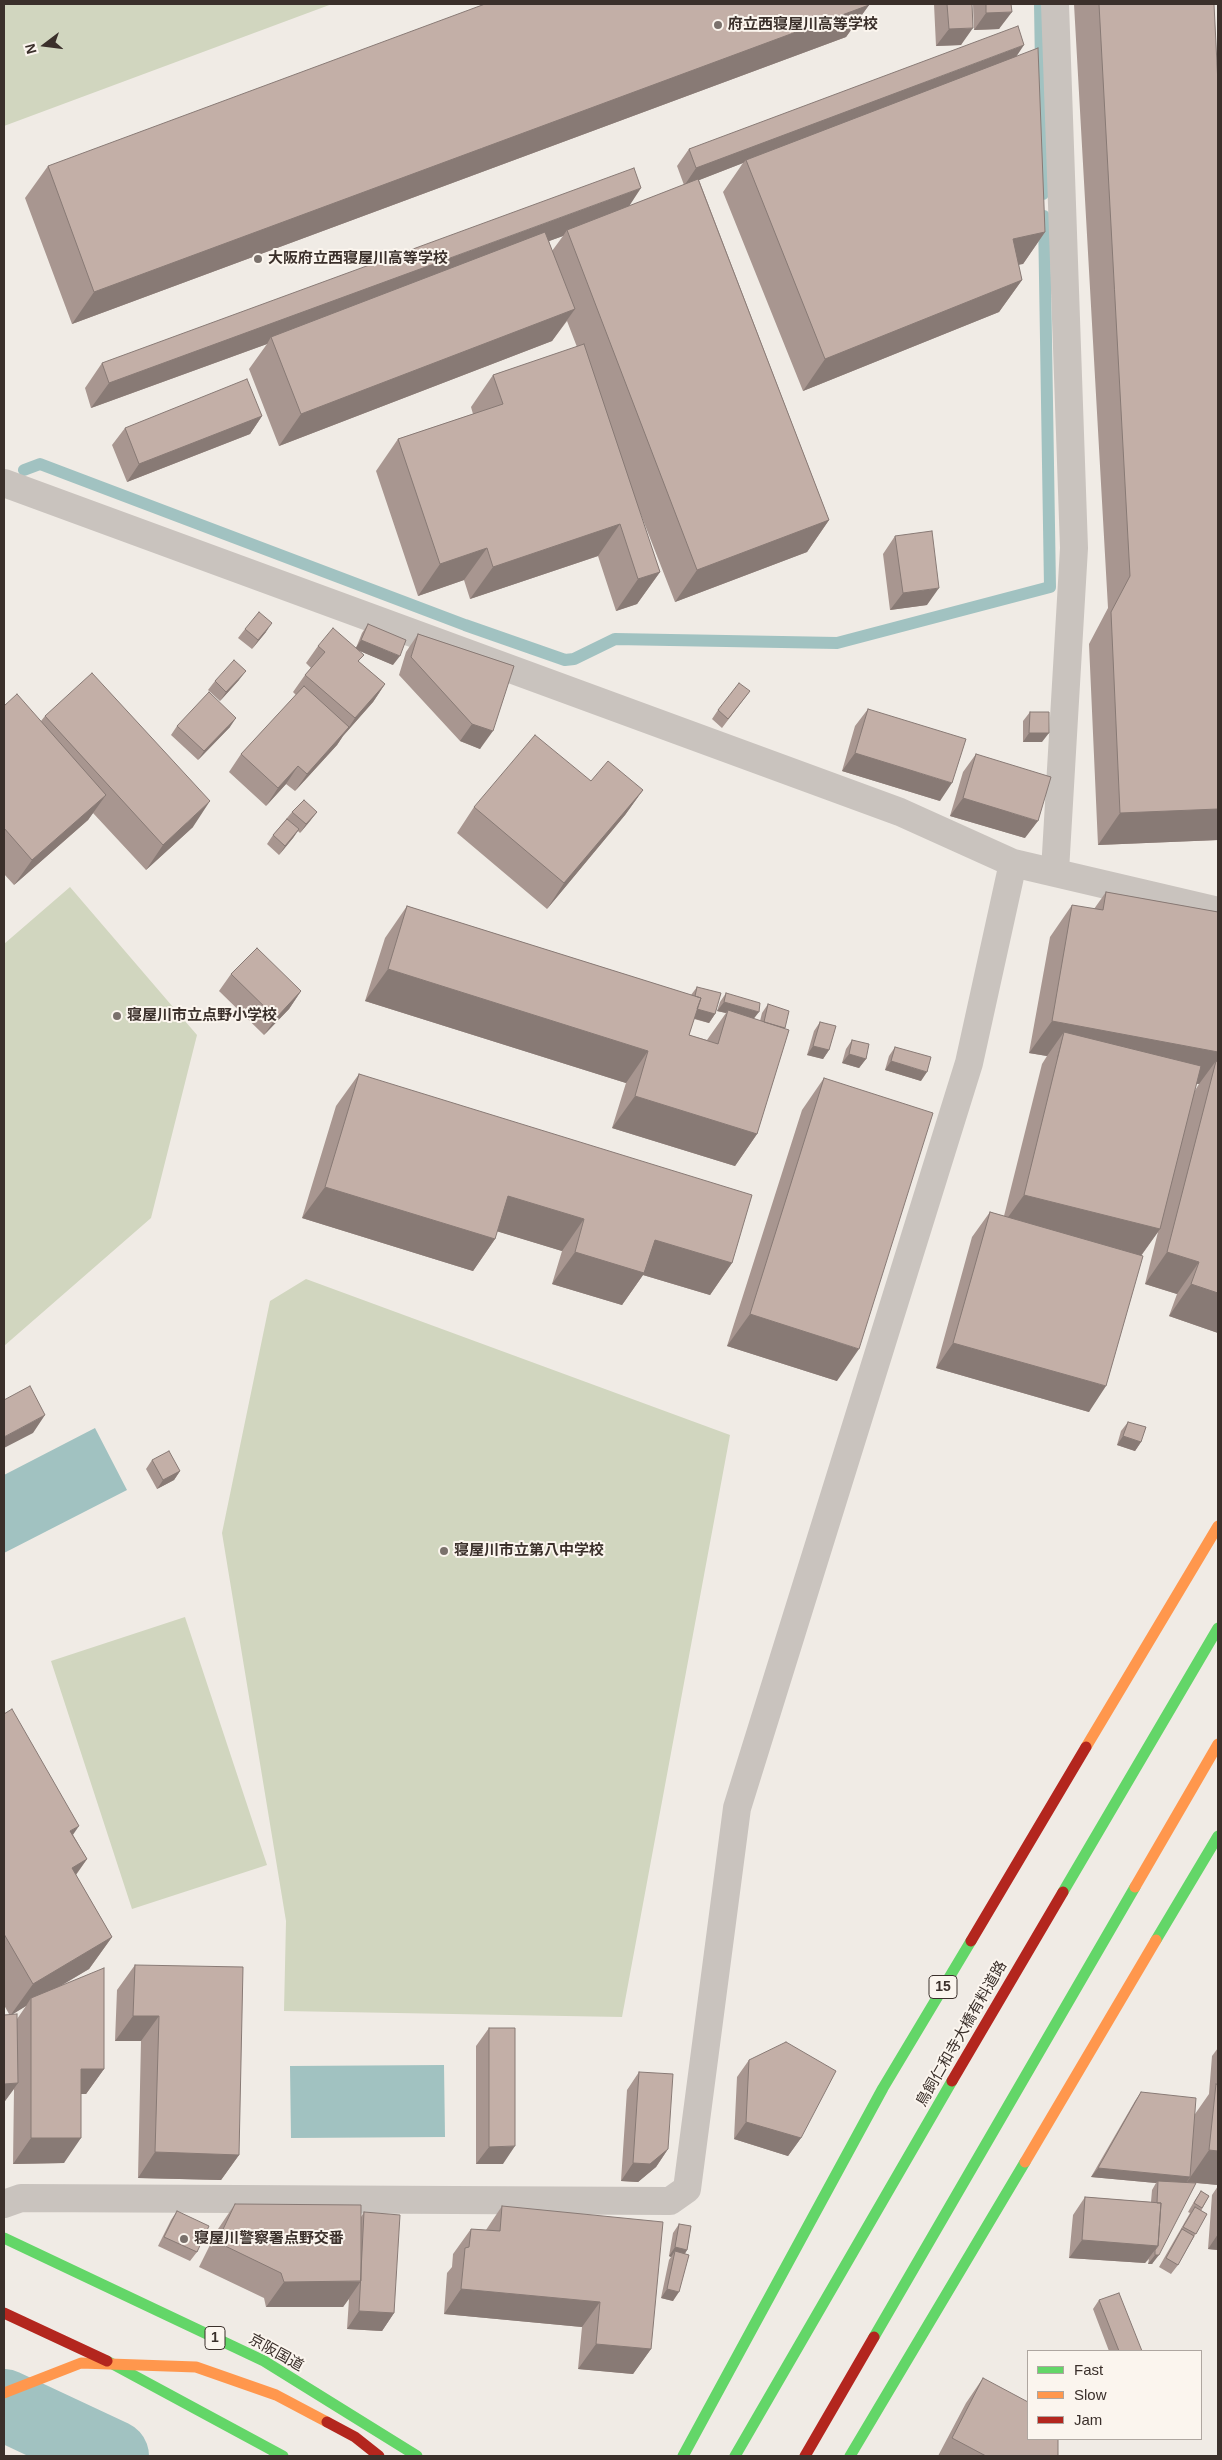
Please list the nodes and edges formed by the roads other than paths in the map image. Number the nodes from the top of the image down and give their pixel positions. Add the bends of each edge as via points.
1 (1055, 4) edge
2 (4, 483) edge
3 (1013, 863) junction
4 (1055, 871) junction
5 (1218, 911) edge
6 (1218, 1526) edge
7 (1218, 1628) edge
8 (1218, 1744) edge
9 (1218, 1836) edge
10 (4, 2204) edge
11 (4, 2238) edge
12 (4, 2313) edge
13 (4, 2393) edge
14 (283, 2456) edge
15 (379, 2456) edge
16 (417, 2456) edge
17 (682, 2456) edge
18 (735, 2456) edge
19 (805, 2456) edge
20 (850, 2456) edge

1 - 4 street via 1074,548
2 - 3 street via 900,812
3 - 4 street
3 - 10 street via 969,1063 737,1808 687,2189 670,2201 21,2198
4 - 5 street
6 - 17 main road, 15 via 883,2088
7 - 18 main road, 鳥飼仁和寺大橋有料道路
8 - 19 main road
9 - 20 main road
11 - 16 main road, 京阪国道 / 1 via 264,2361
12 - 14 main road via 99,2357
13 - 15 main road via 81,2363 196,2367 276,2395 354,2437

